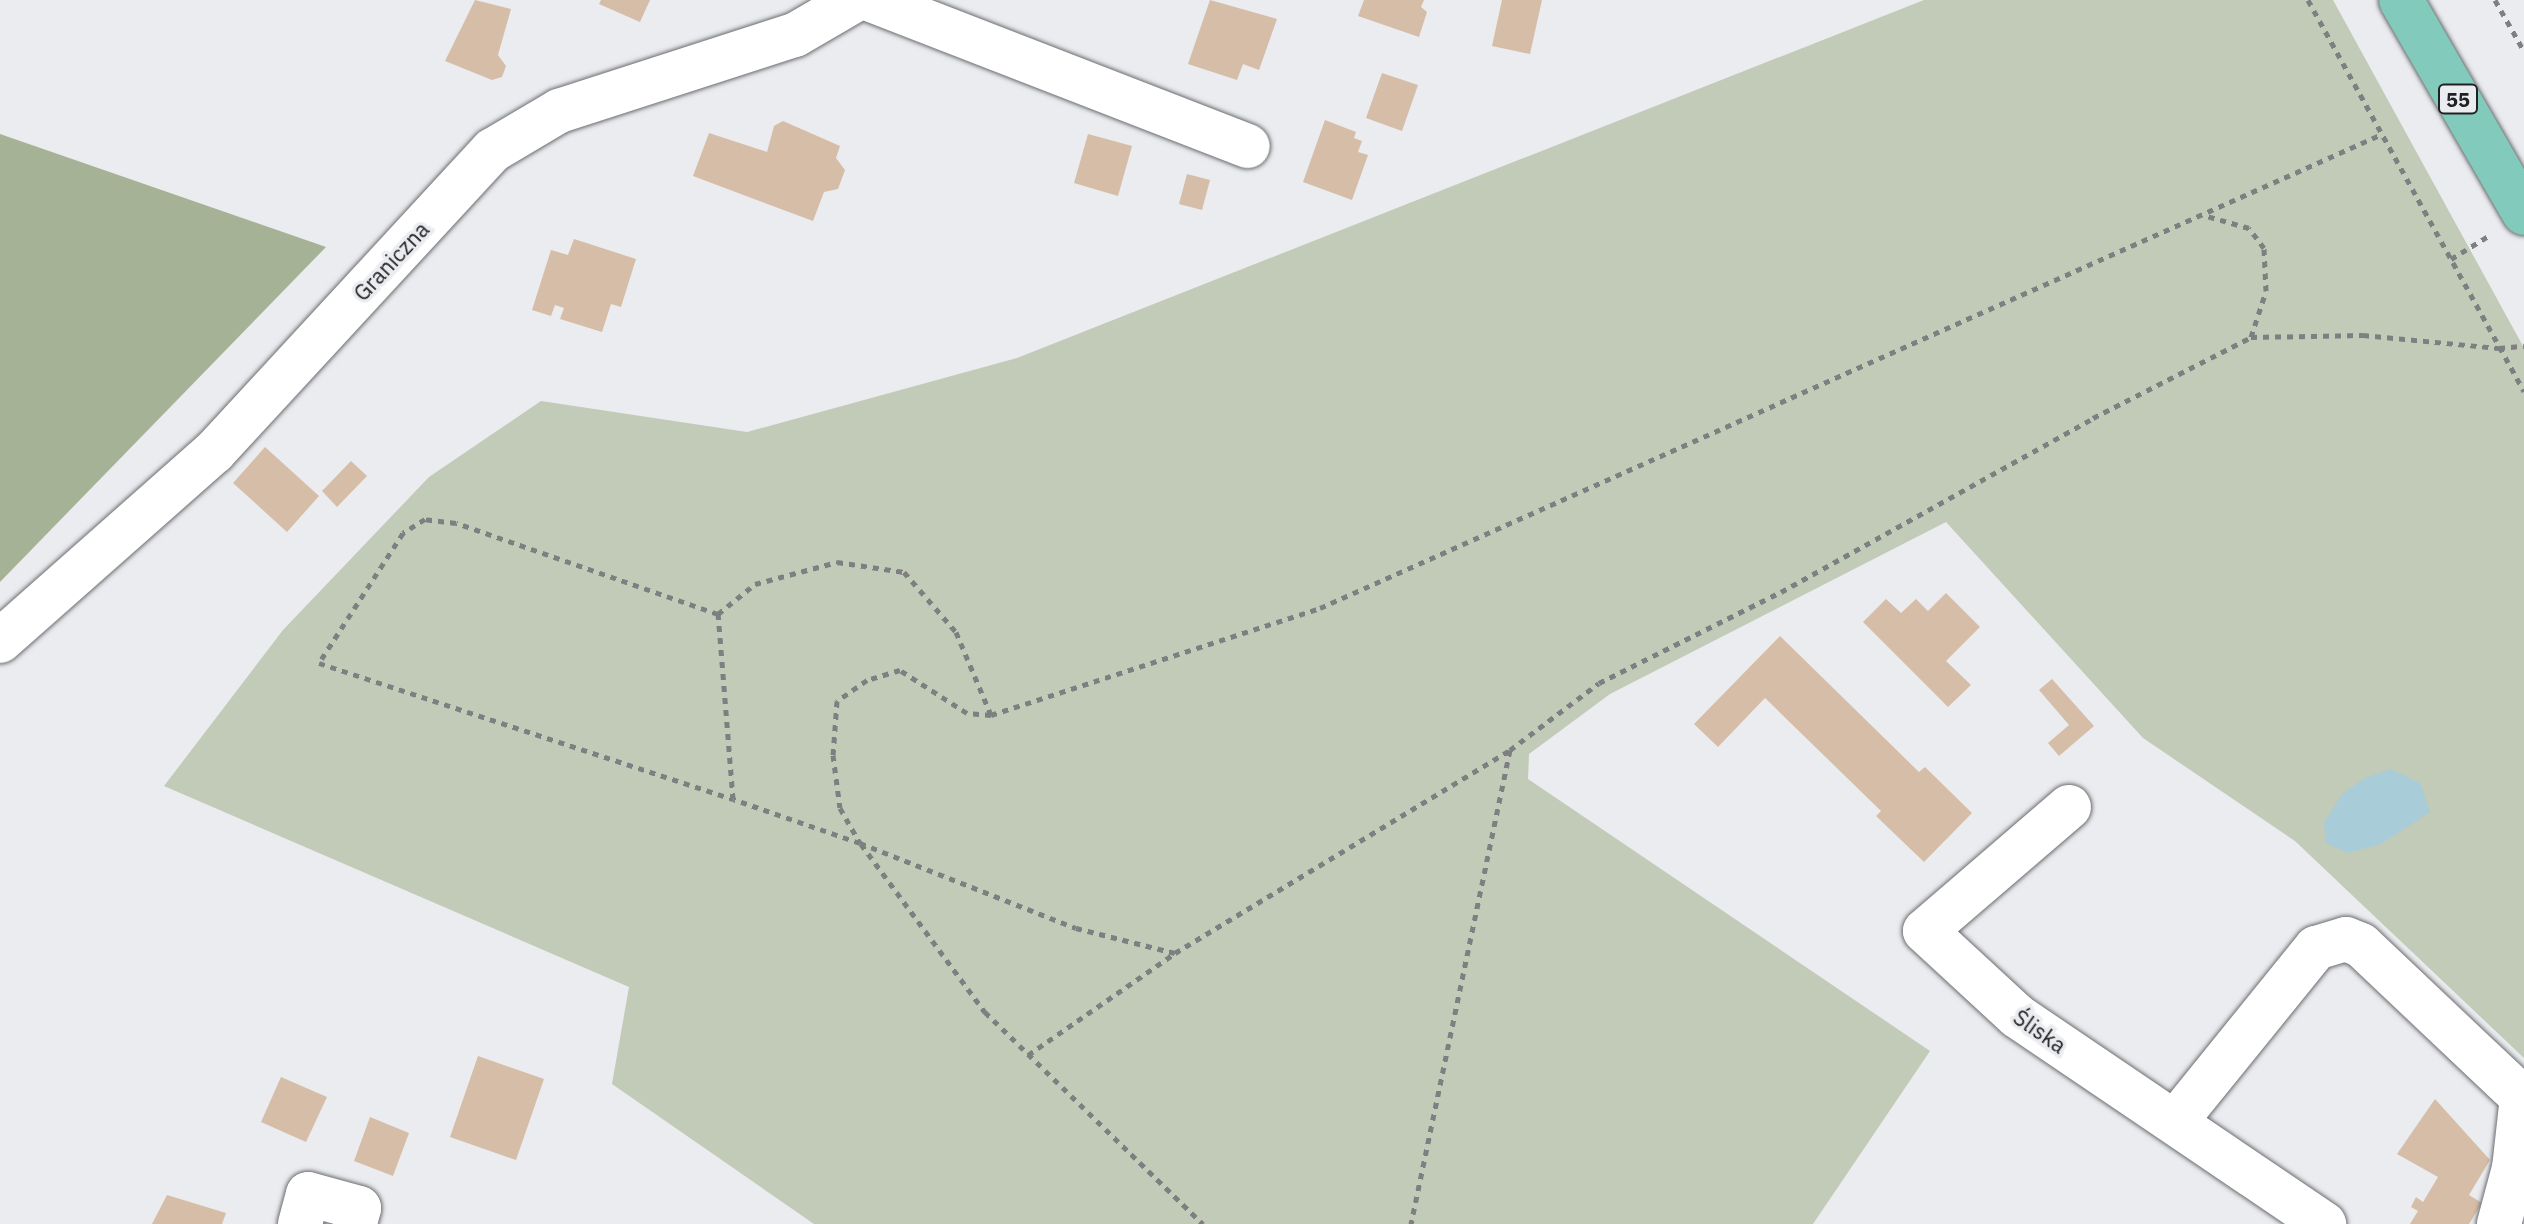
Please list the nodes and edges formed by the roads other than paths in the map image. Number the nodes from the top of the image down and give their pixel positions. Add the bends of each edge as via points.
1 (855, 0) edge
2 (871, 0) edge
3 (2401, 0) edge
4 (1248, 146) dead end
5 (2512, 214) edge
6 (0, 641) edge
7 (2069, 807) dead end
8 (2175, 1122) junction
9 (300, 1224) edge
10 (355, 1224) edge
11 (2324, 1224) edge
12 (2499, 1224) edge

1 - 6 street, Graniczna via 795,35 559,111 493,150 214,452
2 - 4 street
3 - 5 main road, 55
7 - 8 street, Śliska via 1925,931 2017,1016
8 - 11 street, Śliska
8 - 12 street via 2316,948 2346,939 2361,945 2522,1097 2514,1168
9 - 10 street via 308,1194 359,1208

